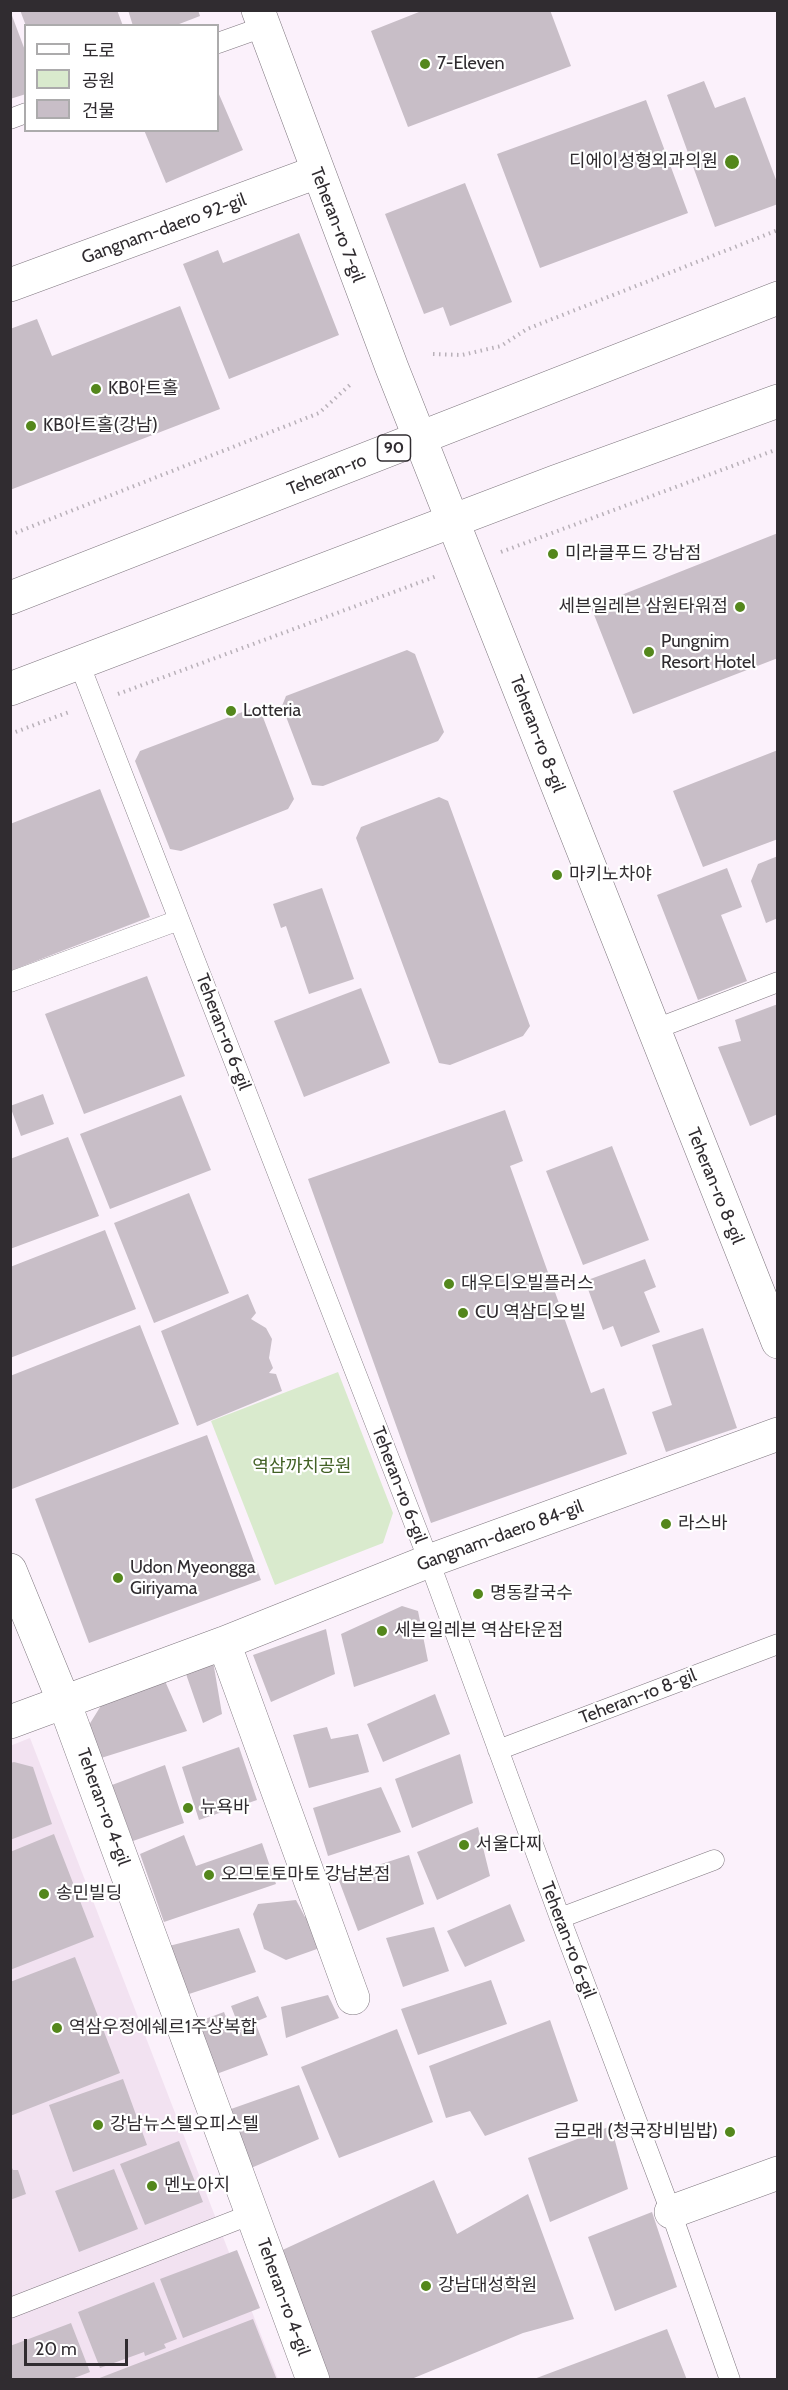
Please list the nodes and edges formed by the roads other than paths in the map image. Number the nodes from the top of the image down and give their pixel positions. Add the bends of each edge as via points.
1 (261, 19) edge
2 (219, 42) edge
3 (317, 172) junction
4 (10, 285) edge
5 (777, 298) edge
6 (777, 401) edge
7 (420, 438) junction
8 (453, 522) junction
9 (10, 598) edge
10 (80, 663) junction
11 (10, 688) edge
12 (179, 920) junction
13 (10, 982) edge
14 (777, 982) edge
15 (653, 1030) junction
16 (777, 1342) edge
17 (777, 1434) edge
18 (429, 1561) junction
19 (10, 1570) edge
20 (224, 1643) junction
21 (777, 1644) edge
22 (64, 1702) junction
23 (10, 1722) edge
24 (498, 1750) junction
25 (714, 1860) dead end
26 (560, 1918) junction
27 (352, 1998) dead end
28 (777, 2173) edge
29 (671, 2212) junction
30 (252, 2214) junction
31 (10, 2308) edge
32 (313, 2379) edge
33 (730, 2379) edge

1 - 2 lane
1 - 3 street, Teheran-ro 7-gil
3 - 4 street, Gangnam-daero 92-gil
3 - 7 street, Teheran-ro 7-gil
5 - 7 street, Teheran-ro / 90
6 - 8 street
7 - 8 street, Teheran-ro 8-gil
7 - 9 street, Teheran-ro / 90
8 - 10 street
8 - 15 street, Teheran-ro 8-gil
10 - 11 street
10 - 12 lane, Teheran-ro 6-gil
12 - 13 lane
12 - 18 lane, Teheran-ro 6-gil
14 - 15 lane
15 - 16 street, Teheran-ro 8-gil
17 - 18 street, Gangnam-daero 84-gil
18 - 20 street, Gangnam-daero 84-gil
18 - 24 lane, Teheran-ro 6-gil
19 - 22 street, Teheran-ro 4-gil
20 - 22 street, Gangnam-daero 84-gil
20 - 27 street
21 - 24 lane, Teheran-ro 8-gil
22 - 23 street, Gangnam-daero 84-gil
22 - 30 street, Teheran-ro 4-gil
24 - 26 lane, Teheran-ro 6-gil
25 - 26 lane
26 - 29 lane, Teheran-ro 6-gil
28 - 29 street
29 - 33 lane, Teheran-ro 6-gil
30 - 31 lane, Teheran-ro 4-gil
30 - 32 street, Teheran-ro 4-gil

